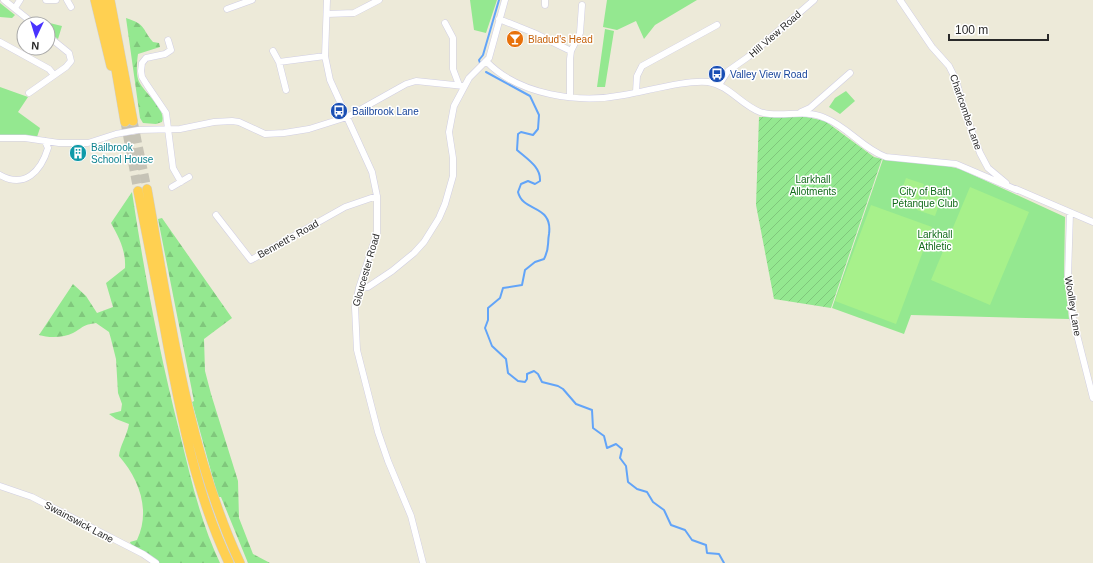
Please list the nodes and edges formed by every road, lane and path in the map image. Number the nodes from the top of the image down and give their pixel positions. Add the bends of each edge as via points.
1 (4, 0) edge
2 (20, 0) edge
3 (46, 0) edge
4 (56, 0) edge
5 (67, 0) edge
6 (95, 0) edge
7 (104, 0) edge
8 (110, 0) edge
9 (252, 0) edge
10 (328, 0) edge
11 (379, 0) edge
12 (505, 0) edge
13 (814, 0) edge
14 (900, 0) edge
15 (582, 5) dead end
16 (71, 7) dead end
17 (14, 8) junction
18 (227, 9) dead end
19 (326, 14) junction
20 (24, 16) edge
21 (499, 19) junction
22 (445, 23) dead end
23 (717, 25) dead end
24 (168, 40) dead end
25 (0, 42) edge
26 (56, 42) edge
27 (273, 51) dead end
28 (571, 51) junction
29 (326, 56) junction
30 (486, 61) junction
31 (279, 62) junction
32 (850, 73) dead end
33 (54, 75) junction
34 (461, 85) junction
35 (719, 85) junction
36 (286, 90) dead end
37 (636, 92) junction
38 (29, 94) dead end
39 (570, 96) junction
40 (121, 98) junction
41 (800, 112) junction
42 (347, 117) junction
43 (168, 129) junction
44 (0, 138) edge
45 (45, 141) junction
46 (0, 176) edge
47 (189, 177) dead end
48 (181, 182) junction
49 (172, 187) dead end
50 (1018, 190) junction
51 (377, 196) junction
52 (1070, 213) junction
53 (216, 215) dead end
54 (1093, 222) edge
55 (359, 288) junction
56 (1093, 398) edge
57 (0, 486) edge
58 (156, 563) edge
59 (229, 563) edge
60 (240, 563) edge
61 (423, 563) edge

1 - 17 street
2 - 17 street
3 - 4 street
5 - 16 street
6 - 40 highway via 114,81
7 - 40 highway
8 - 40 highway via 129,122
9 - 18 street
10 - 19 street, Gloucester Road
11 - 19 street via 354,13
12 - 21 street
13 - 35 street, Hill View Road via 728,71
14 - 50 street, Charlcombe Lane via 932,47 949,66 980,153 988,168
15 - 28 street via 580,33
17 - 20 street
19 - 29 street, Gloucester Road
21 - 28 street
21 - 30 street via 491,53
22 - 34 street via 453,38 453,69
23 - 37 street via 642,66 637,76
24 - 43 street via 171,50 146,58 141,71 147,85 165,108
25 - 33 street via 49,69
26 - 33 street via 71,58 66,67
27 - 31 street
28 - 39 street
29 - 31 street
29 - 42 street, Gloucester Road via 330,80
30 - 34 street
30 - 39 street via 502,76 533,90
31 - 36 street
32 - 41 street via 810,108
33 - 38 street
34 - 42 street via 416,81
34 - 55 street via 449,132 453,176 439,218 424,242 414,252 368,287
35 - 37 street via 698,82
35 - 41 street via 759,111 771,114
37 - 39 street via 584,98
41 - 50 street via 825,118 875,154 956,164
42 - 43 street via 309,129 274,134 257,132 232,121
42 - 51 street, Gloucester Road via 372,172
43 - 45 street via 138,130 88,143
43 - 48 street via 172,168
44 - 45 street
45 - 46 street via 48,148 38,171 20,179 11,180
47 - 48 street
48 - 49 street
50 - 52 street, Charlcombe Lane
51 - 53 street, Bennett's Road via 345,207 251,260
51 - 55 street, Gloucester Road via 377,233
52 - 54 street, Charlcombe Lane
52 - 56 street, Woolley Lane via 1068,276 1073,319
55 - 61 street, Gloucester Road via 355,307 355,329 367,394 388,461 411,516
57 - 58 street, Swainswick Lane via 32,497
59 - 60 highway via 193,463 176,389 143,190 188,407 212,494

